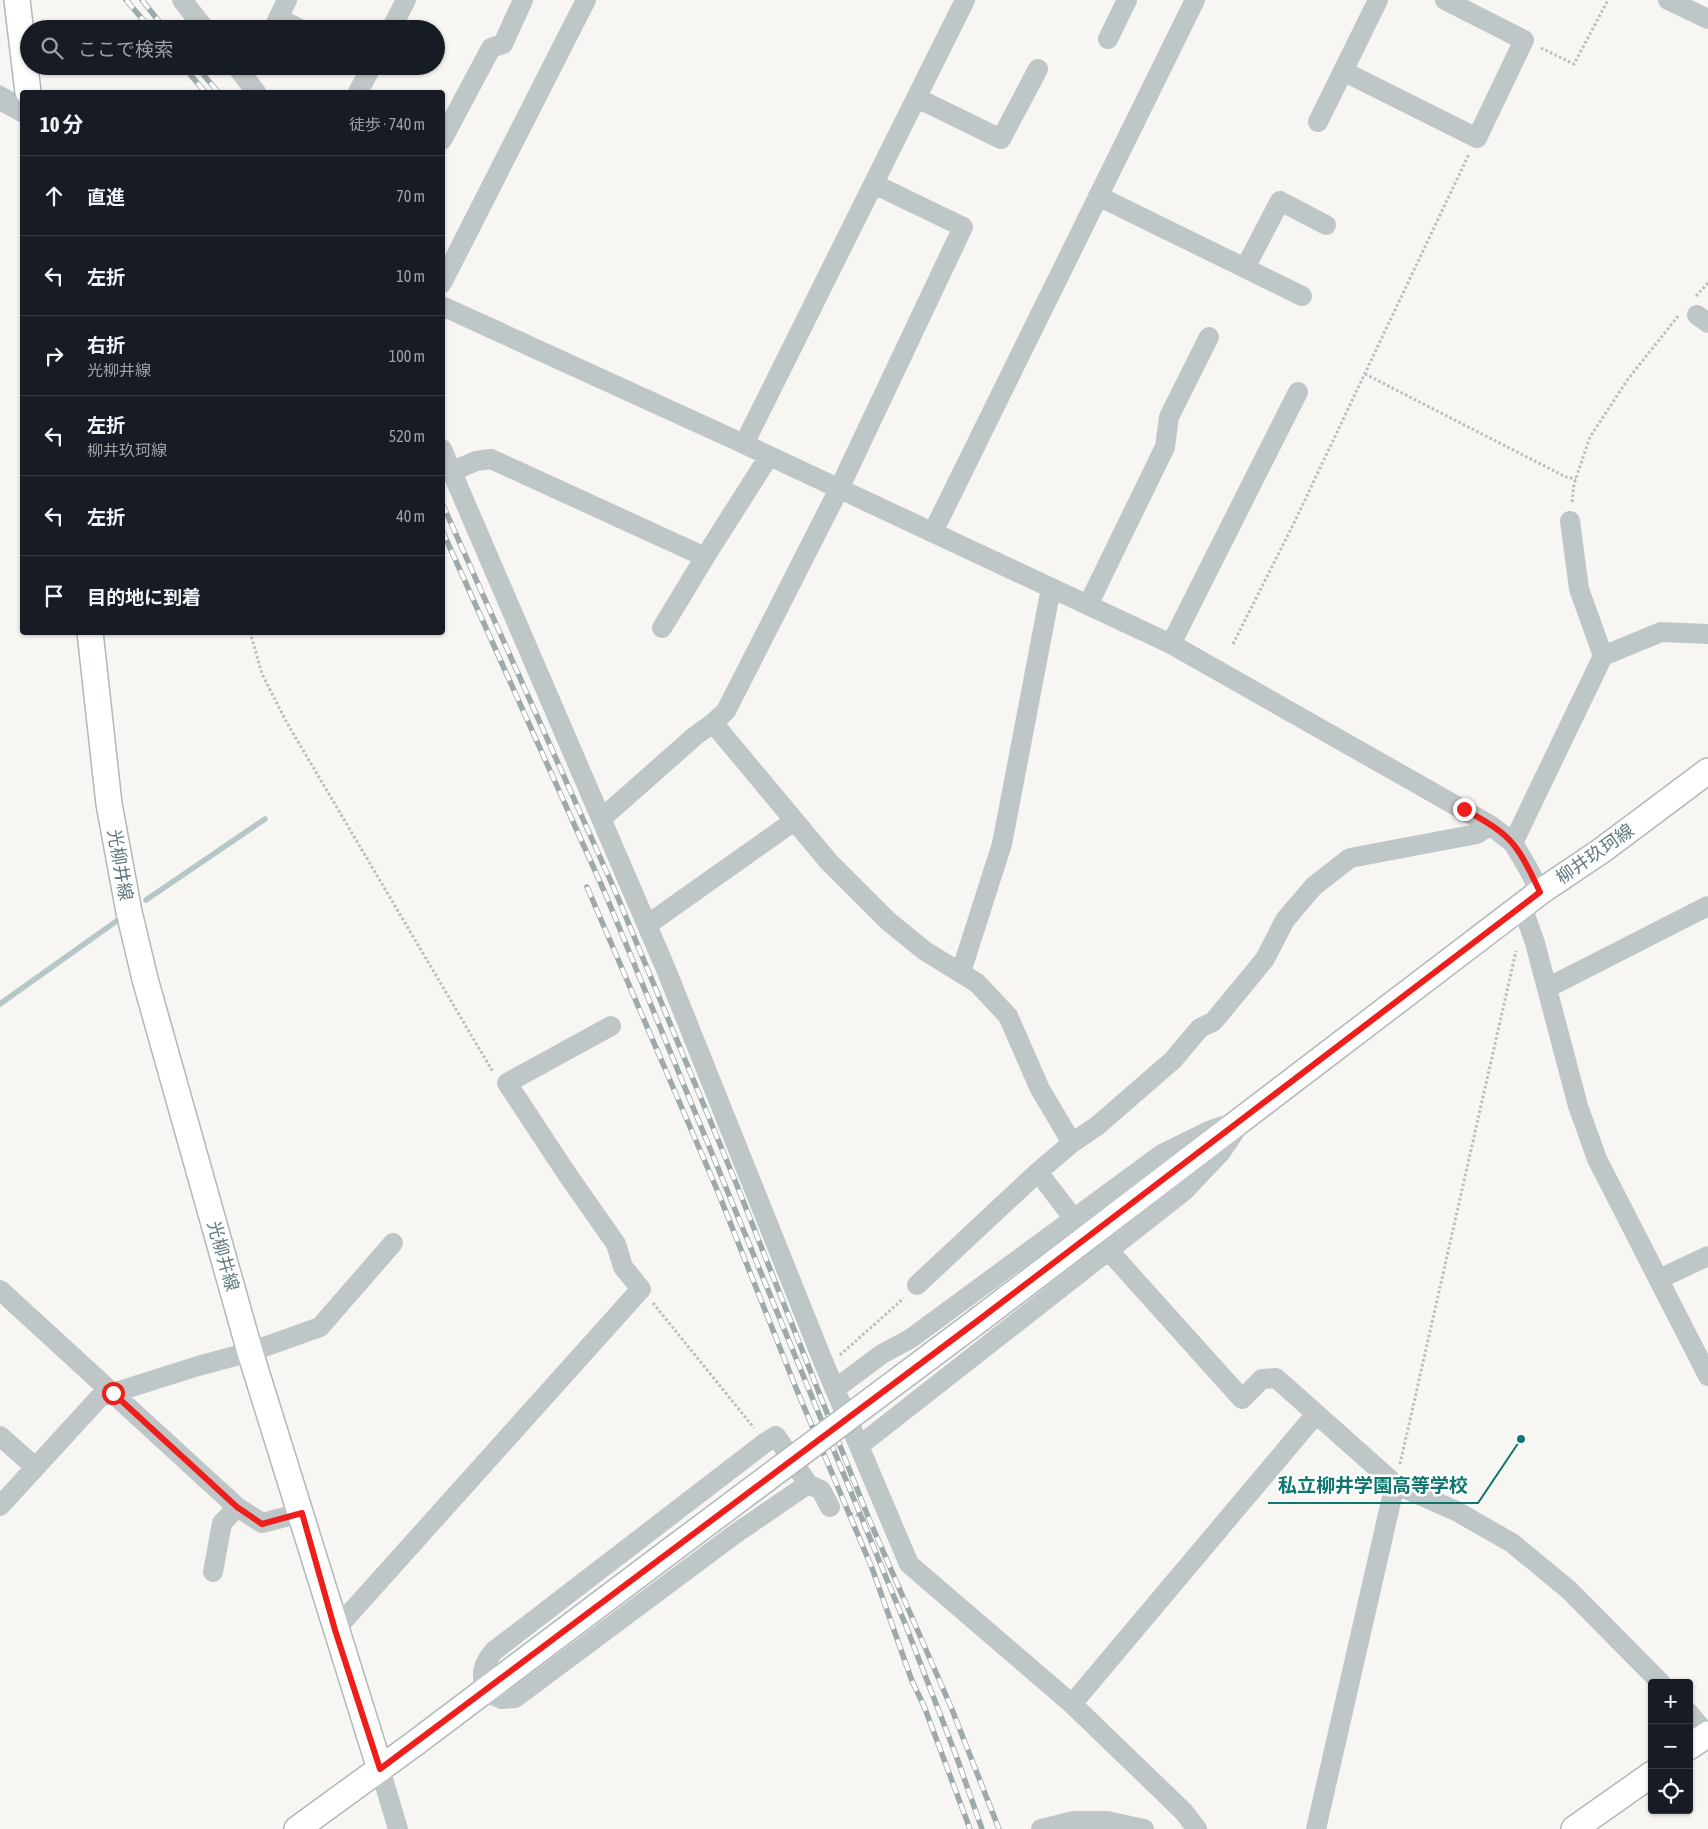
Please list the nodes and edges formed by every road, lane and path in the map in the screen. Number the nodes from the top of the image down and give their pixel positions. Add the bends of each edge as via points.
1 (18, 0) edge
2 (182, 0) edge
3 (287, 0) edge
4 (406, 0) edge
5 (523, 0) edge
6 (586, 0) edge
7 (965, 0) edge
8 (1126, 0) edge
9 (1195, 0) edge
10 (1378, 0) edge
11 (1445, 0) edge
12 (1608, 0) edge
13 (1668, 0) edge
14 (1708, 19) edge
15 (20, 20) edge
16 (198, 20) edge
17 (277, 20) edge
18 (396, 20) edge
19 (1108, 39) dead end
20 (1524, 40) junction
21 (1038, 69) dead end
22 (1343, 71) junction
23 (26, 75) edge
24 (367, 75) edge
25 (27, 89) edge
26 (359, 90) edge
27 (917, 98) junction
28 (0, 100) edge
29 (20, 111) edge
30 (1318, 122) dead end
31 (445, 134) edge
32 (1477, 138) junction
33 (874, 184) junction
34 (1098, 196) junction
35 (1326, 225) dead end
36 (1245, 268) junction
37 (445, 277) edge
38 (1708, 284) edge
39 (1302, 296) dead end
40 (445, 307) edge
41 (1694, 313) edge
42 (1209, 337) dead end
43 (1365, 374) junction
44 (1298, 392) dead end
45 (744, 444) junction
46 (445, 455) edge
47 (769, 456) junction
48 (453, 471) junction
49 (1576, 479) junction
50 (839, 489) junction
51 (1570, 521) joint
52 (933, 532) junction
53 (705, 557) junction
54 (1051, 588) junction
55 (1088, 605) junction
56 (662, 628) dead end
57 (1708, 634) edge
58 (90, 635) edge
59 (251, 635) edge
60 (1171, 644) junction
61 (1232, 644) dead end
62 (1603, 656) junction
63 (713, 723) junction
64 (1708, 771) edge
65 (601, 816) junction
66 (794, 821) junction
67 (1490, 825) junction
68 (1513, 843) junction
69 (1531, 899) junction
70 (1708, 906) edge
71 (647, 924) junction
72 (1517, 946) dead end
73 (961, 972) junction
74 (1547, 988) junction
75 (610, 1026) dead end
76 (507, 1083) junction
77 (1243, 1119) junction
78 (1072, 1142) junction
79 (1038, 1172) junction
80 (1074, 1219) junction
81 (393, 1243) dead end
82 (1109, 1251) junction
83 (1708, 1256) edge
84 (1659, 1279) junction
85 (917, 1285) joint
86 (641, 1288) junction
87 (0, 1290) edge
88 (910, 1339) junction
89 (250, 1352) junction
90 (823, 1361) junction
91 (1708, 1376) edge
92 (941, 1382) junction
93 (835, 1389) junction
94 (113, 1393) junction
95 (1316, 1414) junction
96 (0, 1436) edge
97 (766, 1442) junction
98 (859, 1446) junction
99 (35, 1467) junction
100 (808, 1484) junction
101 (1396, 1484) junction
102 (0, 1506) edge
103 (237, 1507) junction
104 (830, 1507) joint
105 (302, 1513) junction
106 (893, 1527) junction
107 (213, 1572) dead end
108 (335, 1630) junction
109 (1657, 1679) edge
110 (484, 1692) junction
111 (1072, 1704) junction
112 (1693, 1720) edge
113 (1703, 1738) edge
114 (380, 1769) junction
115 (1648, 1777) edge
116 (297, 1829) edge
117 (398, 1829) edge
118 (1041, 1829) edge
119 (1144, 1829) edge
120 (1197, 1829) edge
121 (1316, 1829) edge
122 (1574, 1829) edge

1 - 15 main road
2 - 16 street
3 - 17 street
4 - 18 street
5 - 31 street via 503,44 491,48
6 - 37 street
7 - 27 street
8 - 19 street
9 - 34 street
10 - 22 street
11 - 20 street
12 - 20 path via 1574,64
13 - 14 street
20 - 32 street
21 - 27 street via 1001,139
22 - 30 street
22 - 32 street
23 - 25 main road
24 - 26 street
27 - 33 street
28 - 29 street
32 - 43 path
33 - 45 street
33 - 50 street via 963,227
34 - 36 street
34 - 52 street
35 - 36 street via 1280,201
36 - 39 street
38 - 41 path
40 - 45 street
41 - 49 path via 1628,379 1590,436
42 - 55 street via 1169,417 1166,447
43 - 49 path via 1566,477
43 - 61 path via 1293,526
44 - 60 street
45 - 47 street
46 - 48 street
47 - 50 street
47 - 53 street
48 - 53 street via 476,461 491,459
48 - 65 street
49 - 51 path
50 - 52 street
50 - 63 street via 726,712
51 - 62 street via 1579,588
52 - 54 street
53 - 56 street
54 - 55 street
54 - 73 street via 1002,844
55 - 60 street
57 - 62 street via 1661,632
58 - 89 main road, 光柳井線 via 109,804 129,912
59 - 76 path via 262,674 287,723 494,1073
60 - 67 street
62 - 68 street
63 - 65 street
63 - 66 street
64 - 69 main road, 柳井玖珂線
65 - 71 street
66 - 71 street
66 - 73 street via 829,862 888,921 925,951
67 - 68 street
67 - 78 street via 1477,834 1350,858 1314,886 1285,920 1265,959 1213,1022 1200,1028 1174,1060 1097,1126
68 - 69 street via 1530,870
69 - 74 street via 1536,943
69 - 77 main road, 柳井玖珂線
70 - 74 street
71 - 90 street
72 - 101 path
73 - 78 street via 977,983 1008,1016 1040,1089
74 - 84 street via 1578,1106 1597,1159
75 - 76 street
76 - 86 street via 616,1244 623,1267
77 - 80 street via 1162,1154
77 - 82 street via 1221,1152 1183,1192
77 - 110 main road, 柳井玖珂線, bridge
78 - 79 street
79 - 80 street
79 - 85 street
80 - 88 street
81 - 89 street via 320,1327
82 - 92 street
82 - 95 street via 1242,1399 1262,1379 1276,1378
83 - 84 street
84 - 91 street
85 - 90 path via 841,1354
86 - 97 path
86 - 108 street
87 - 94 street
88 - 92 street
88 - 93 street via 882,1354
89 - 94 street
89 - 105 main road, 光柳井線
90 - 93 street
92 - 98 street
93 - 98 street
94 - 99 street via 100,1396
94 - 103 street
95 - 101 street
95 - 111 street
96 - 99 street
97 - 100 street via 776,1436
97 - 110 street via 494,1651 485,1661
98 - 106 street
99 - 102 street
100 - 104 street via 821,1490
100 - 110 street via 735,1534 515,1698 502,1699
101 - 109 street via 1456,1511 1512,1543 1569,1590
101 - 121 street
103 - 105 street via 262,1524
103 - 107 street via 222,1522
104 - 106 path
105 - 108 main road, 光柳井線
106 - 111 street via 909,1564
108 - 114 main road, 光柳井線
110 - 114 main road, 柳井玖珂線
111 - 120 street via 1183,1810
112 - 113 street
114 - 116 main road
114 - 117 street
115 - 122 main road
118 - 119 street via 1074,1821 1107,1821

